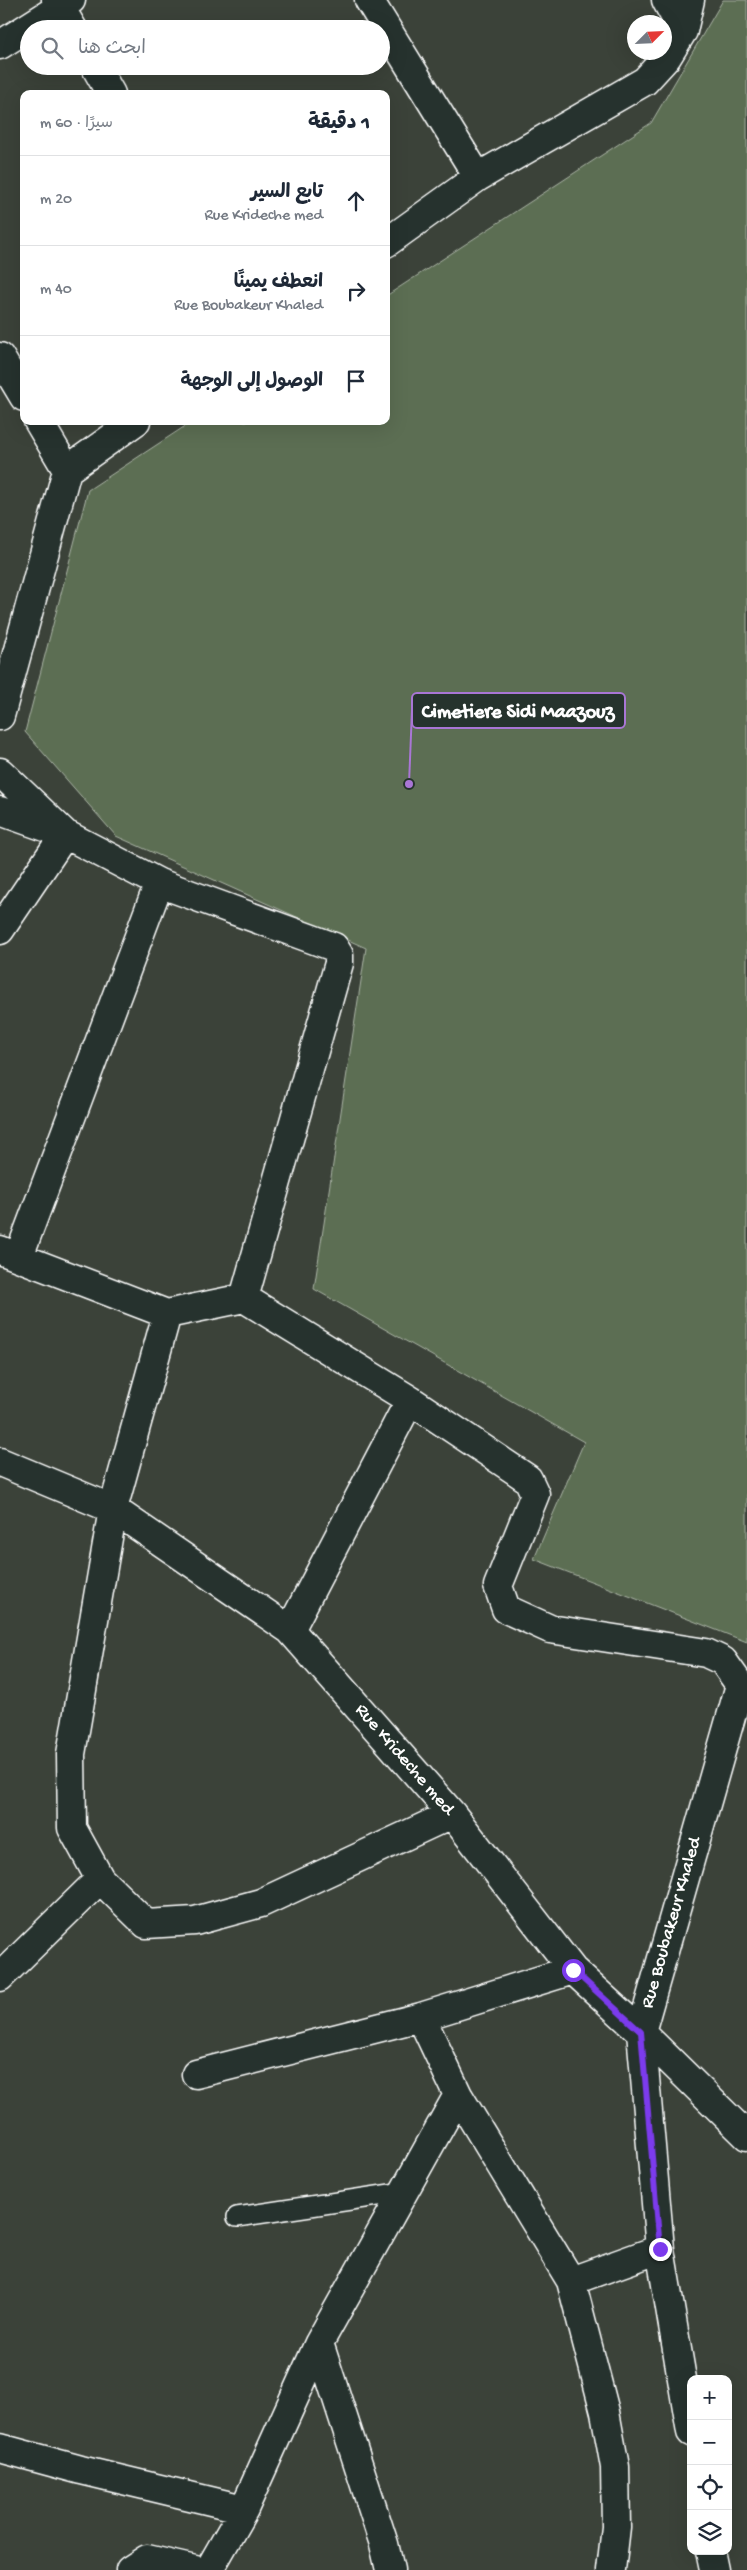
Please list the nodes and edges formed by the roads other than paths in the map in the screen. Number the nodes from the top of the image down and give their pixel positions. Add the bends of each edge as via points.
1 (369, 0) edge
2 (666, 0) edge
3 (690, 0) edge
4 (65, 9) edge
5 (45, 20) edge
6 (381, 20) edge
7 (682, 31) junction
8 (20, 34) edge
9 (390, 34) edge
10 (0, 45) edge
11 (100, 75) edge
12 (109, 90) edge
13 (478, 177) junction
14 (390, 240) edge
15 (0, 357) edge
16 (20, 390) edge
17 (40, 425) edge
18 (130, 425) edge
19 (67, 470) junction
20 (0, 716) edge
21 (0, 772) edge
22 (0, 811) edge
23 (64, 834) junction
24 (159, 883) junction
25 (0, 930) edge
26 (9, 1253) edge
27 (244, 1298) junction
28 (167, 1314) junction
29 (410, 1400) junction
30 (0, 1462) edge
31 (113, 1509) junction
32 (290, 1630) junction
33 (452, 1814) junction
34 (100, 1879) junction
35 (573, 1970) junction
36 (0, 1977) edge
37 (421, 2017) junction
38 (641, 2032) junction
39 (196, 2074) dead end
40 (458, 2095) junction
41 (747, 2136) edge
42 (404, 2192) junction
43 (237, 2218) dead end
44 (660, 2249) junction
45 (571, 2281) junction
46 (319, 2343) junction
47 (689, 2420) edge
48 (0, 2448) edge
49 (244, 2509) junction
50 (711, 2555) edge
51 (130, 2570) edge
52 (195, 2570) edge
53 (209, 2570) edge
54 (390, 2570) edge
55 (611, 2570) edge
56 (714, 2570) edge

1 - 6 street
2 - 7 street
3 - 7 street
4 - 5 street
7 - 13 street via 667,57 644,81
8 - 10 street
9 - 13 street
11 - 12 street
13 - 14 street
15 - 16 street
17 - 19 street
18 - 19 street
19 - 20 street
21 - 23 street
22 - 23 street
23 - 24 street
23 - 25 street
24 - 26 street
24 - 27 street via 334,947 339,955
26 - 28 street
27 - 28 street
27 - 29 street
28 - 31 street
29 - 32 street
29 - 38 street, Rue Boubakeur Khaled via 528,1479 535,1494 498,1586 506,1609 550,1629 706,1653 723,1661 740,1685
30 - 31 street, Rue Krideche med
31 - 32 street, Rue Krideche med
31 - 34 street via 70,1754 72,1828
32 - 33 street, Rue Krideche med
33 - 34 street via 261,1903 195,1921 146,1924
33 - 35 street, Rue Krideche med
34 - 36 street
35 - 37 street
35 - 38 street, Rue Krideche med
37 - 39 street
37 - 40 street
38 - 41 street, Rue Krideche med
38 - 44 street, Rue Boubakeur Khaled
40 - 42 street
40 - 45 street
42 - 43 lane
42 - 46 street
44 - 45 street
44 - 47 street, Rue Boubakeur Khaled
45 - 55 street via 605,2412 615,2467 616,2527
46 - 49 street
46 - 54 street
48 - 49 street
49 - 53 street
50 - 56 street
51 - 52 street via 147,2559

